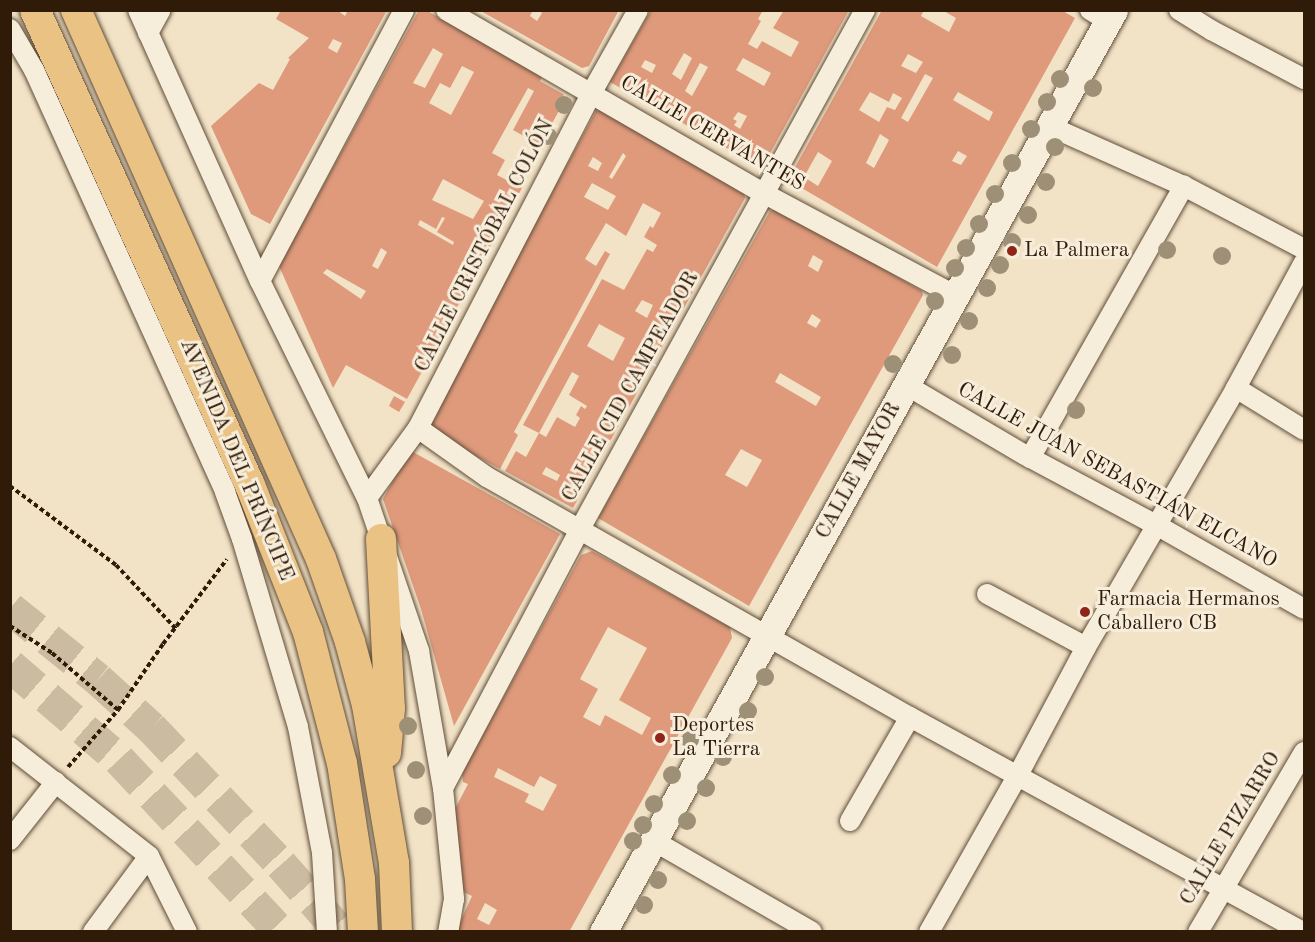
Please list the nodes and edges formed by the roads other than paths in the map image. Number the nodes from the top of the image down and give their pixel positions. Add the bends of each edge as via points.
1 (35, 10) edge
2 (76, 10) edge
3 (138, 10) edge
4 (161, 10) edge
5 (404, 10) edge
6 (446, 10) edge
7 (638, 10) edge
8 (865, 10) edge
9 (1179, 10) edge
10 (1104, 14) edge
11 (10, 30) edge
12 (148, 33) junction
13 (1305, 79) edge
14 (592, 92) junction
15 (1049, 126) junction
16 (1184, 186) junction
17 (765, 194) junction
18 (1305, 249) edge
19 (1305, 262) edge
20 (260, 281) junction
21 (956, 296) junction
22 (906, 385) junction
23 (1236, 388) junction
24 (418, 428) junction
25 (1305, 430) edge
26 (1030, 458) junction
27 (367, 498) junction
28 (1158, 526) junction
29 (580, 529) junction
30 (381, 539) junction
31 (987, 594) dead end
32 (1305, 609) edge
33 (768, 635) junction
34 (1086, 647) junction
35 (910, 717) junction
36 (10, 747) edge
37 (1305, 752) edge
38 (381, 774) junction
39 (1018, 775) junction
40 (56, 782) junction
41 (443, 788) junction
42 (850, 821) dead end
43 (10, 840) edge
44 (654, 841) junction
45 (149, 856) junction
46 (1223, 887) junction
47 (93, 932) edge
48 (187, 932) edge
49 (327, 932) edge
50 (363, 932) edge
51 (397, 932) edge
52 (448, 932) edge
53 (603, 932) edge
54 (812, 932) edge
55 (929, 932) edge
56 (1198, 932) edge
57 (1303, 932) edge

1 - 50 main road, AVENIDA DEL PRÍNCIPE via 249,485 304,622 342,763 360,879
2 - 38 main road, AVENIDA DEL PRÍNCIPE via 321,559 350,642
3 - 12 street
4 - 12 street
5 - 20 street
6 - 14 street, CALLE CERVANTES
7 - 14 street, CALLE CRISTÓBAL COLÓN
8 - 17 street, CALLE CID CAMPEADOR
9 - 13 street
10 - 15 main road, CALLE MAYOR
11 - 49 street, AVENIDA DEL PRÍNCIPE via 39,81 225,492 242,539 298,727 322,853
12 - 20 street
14 - 17 street, CALLE CERVANTES
14 - 24 street, CALLE CRISTÓBAL COLÓN
15 - 16 street
15 - 21 main road, CALLE MAYOR
16 - 18 street
16 - 26 street
17 - 21 street, CALLE CERVANTES
17 - 29 street, CALLE CID CAMPEADOR
19 - 23 street
20 - 27 street
21 - 22 main road, CALLE MAYOR
22 - 26 street, CALLE JUAN SEBASTIÁN ELCANO
22 - 33 main road, CALLE MAYOR
23 - 25 street
23 - 28 street
24 - 27 street, CALLE CRISTÓBAL COLÓN
24 - 29 street via 487,477
26 - 28 street, CALLE JUAN SEBASTIÁN ELCANO
27 - 30 street
28 - 32 street, CALLE JUAN SEBASTIÁN ELCANO
28 - 34 street
29 - 33 street
29 - 41 street, CALLE CID CAMPEADOR
30 - 38 main road via 390,708 389,742
30 - 41 street via 419,651
31 - 34 street
33 - 35 street
33 - 44 main road, CALLE MAYOR
34 - 39 street
35 - 39 street
35 - 42 street
36 - 40 street
37 - 46 street, CALLE PIZARRO
38 - 51 main road, AVENIDA DEL PRÍNCIPE via 394,864
39 - 46 street
39 - 55 street
40 - 43 street
40 - 45 street
41 - 52 street via 454,899
44 - 53 main road, CALLE MAYOR
44 - 54 street
45 - 47 street
45 - 48 street
46 - 56 street, CALLE PIZARRO
46 - 57 street

